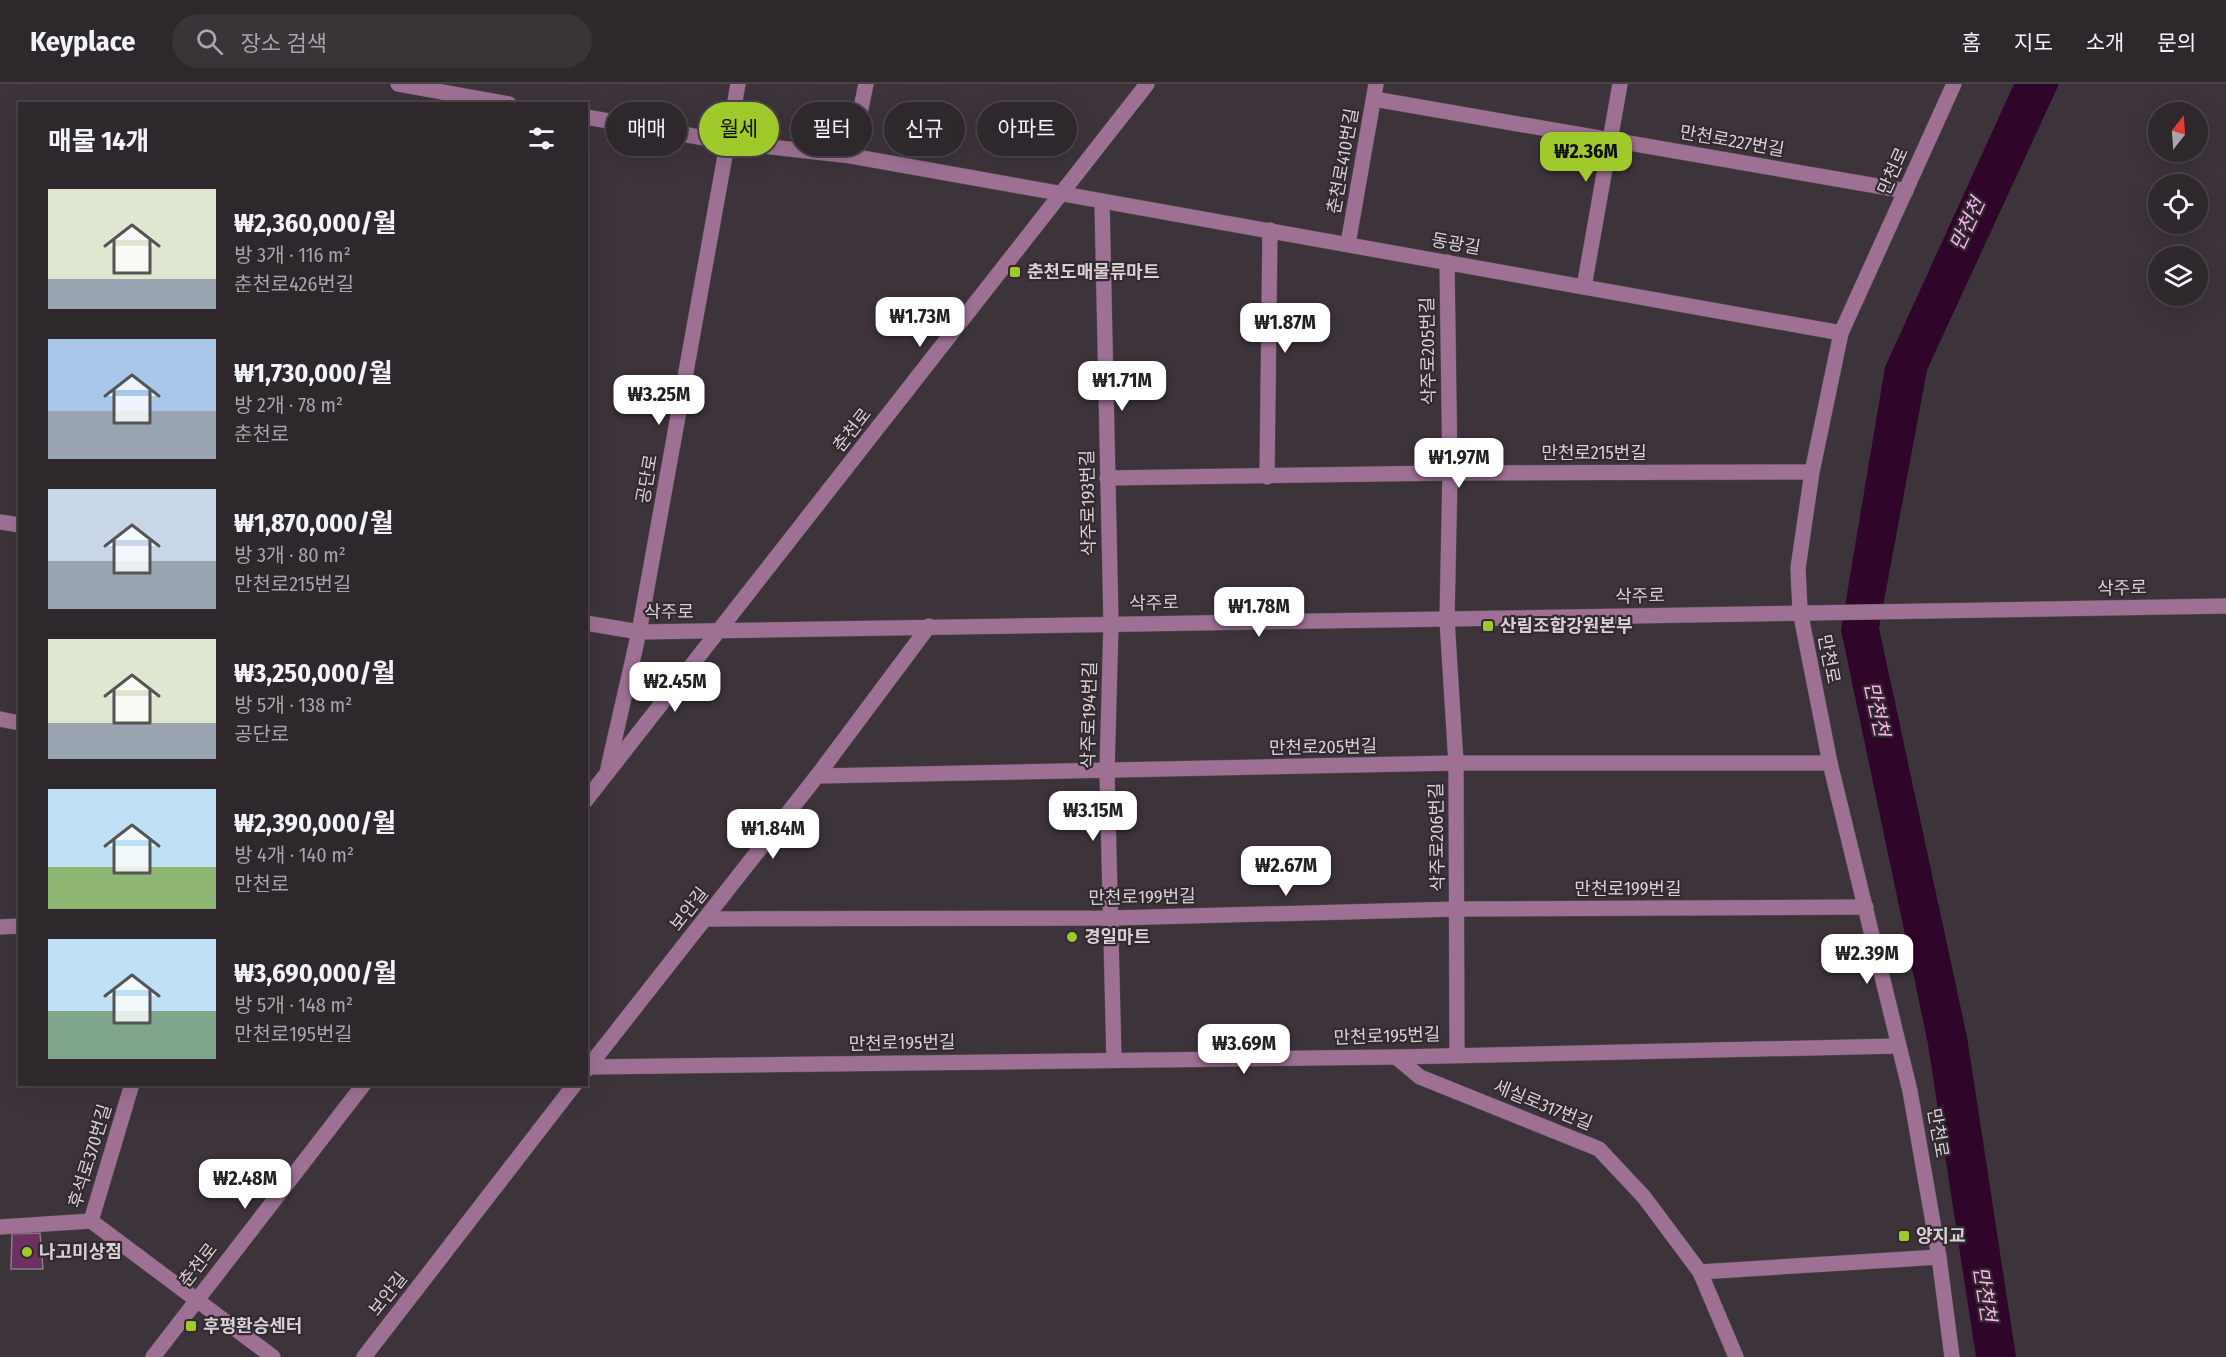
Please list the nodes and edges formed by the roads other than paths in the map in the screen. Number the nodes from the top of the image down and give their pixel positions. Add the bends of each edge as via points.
1 (398, 84) edge
2 (738, 84) edge
3 (866, 84) edge
4 (1147, 84) edge
5 (1620, 84) edge
6 (1954, 84) edge
7 (1375, 91) edge
8 (499, 102) edge
9 (735, 102) edge
10 (862, 102) edge
11 (588, 117) edge
12 (699, 137) edge
13 (1610, 139) junction
14 (725, 156) edge
15 (851, 156) edge
16 (1906, 191) junction
17 (1064, 193) junction
18 (1102, 201) junction
19 (1270, 230) junction
20 (1348, 244) junction
21 (1447, 262) junction
22 (1584, 287) junction
23 (1841, 333) junction
24 (1812, 472) junction
25 (1450, 473) junction
26 (1267, 477) junction
27 (1107, 478) junction
28 (0, 522) edge
29 (18, 525) edge
30 (2226, 606) edge
31 (1800, 611) junction
32 (1447, 620) junction
33 (1111, 623) junction
34 (588, 624) edge
35 (929, 627) junction
36 (717, 631) junction
37 (639, 632) junction
38 (0, 719) edge
39 (18, 723) edge
40 (1456, 763) junction
41 (1830, 763) junction
42 (1107, 772) junction
43 (607, 774) junction
44 (817, 776) junction
45 (588, 798) edge
46 (1866, 907) junction
47 (1458, 909) junction
48 (1113, 918) junction
49 (706, 919) junction
50 (18, 926) edge
51 (0, 927) edge
52 (1898, 1046) junction
53 (1457, 1053) junction
54 (1396, 1057) junction
55 (1114, 1060) junction
56 (588, 1068) edge
57 (131, 1086) edge
58 (362, 1086) edge
59 (573, 1086) edge
60 (91, 1221) junction
61 (0, 1227) edge
62 (1939, 1257) junction
63 (1700, 1272) junction
64 (196, 1301) junction
65 (153, 1357) edge
66 (273, 1357) edge
67 (364, 1357) edge
68 (1736, 1357) edge
69 (1952, 1357) edge

1 - 8 street
2 - 9 street, 공단로
3 - 10 street
4 - 17 street, 춘천로
5 - 13 street
6 - 16 street, 만천로
7 - 13 street, 만천로227번길
7 - 20 street, 춘천로410번길
11 - 12 street, 동광길
13 - 16 street, 만천로227번길
13 - 22 street
14 - 37 street, 공단로
15 - 17 street, 동광길
16 - 23 street, 만천로
17 - 18 street, 동광길
17 - 36 street, 춘천로
18 - 19 street, 동광길
18 - 27 street, 삭주로193번길
19 - 20 street, 동광길
19 - 26 street
20 - 21 street, 동광길
21 - 22 street, 동광길
21 - 25 street, 삭주로205번길
22 - 23 street, 동광길
23 - 24 street, 만천로
24 - 25 street, 만천로215번길
24 - 31 street, 만천로 via 1798,568
25 - 26 street, 만천로215번길
25 - 32 street, 삭주로205번길
26 - 27 street, 만천로215번길
27 - 33 street, 삭주로193번길
28 - 29 street
30 - 31 street, 삭주로
31 - 32 street, 삭주로
31 - 41 street, 만천로
32 - 33 street, 삭주로
32 - 40 street, 삭주로206번길
33 - 35 street, 삭주로
33 - 42 street, 삭주로194번길
34 - 37 street, 삭주로
35 - 36 street, 삭주로
35 - 44 street, 보안길
36 - 37 street, 삭주로
36 - 43 street, 춘천로
37 - 43 street, 공단로
38 - 39 street
40 - 41 street, 만천로205번길
40 - 42 street, 만천로205번길
40 - 47 street, 삭주로206번길
41 - 46 street, 만천로
42 - 44 street, 만천로205번길
42 - 48 street, 삭주로194번길
43 - 45 street, 춘천로
44 - 49 street, 보안길
46 - 47 street, 만천로199번길
46 - 52 street, 만천로
47 - 48 street, 만천로199번길
47 - 53 street, 삭주로206번길
48 - 49 street, 만천로199번길
48 - 55 street, 삭주로194번길
49 - 56 street, 보안길
50 - 51 street
52 - 53 street, 만천로195번길
52 - 62 street, 만천로 via 1910,1091
53 - 54 street, 만천로195번길
54 - 55 street, 만천로195번길
54 - 63 street, 세실로317번길 via 1420,1077 1599,1149 1644,1197
55 - 56 street, 만천로195번길
57 - 60 street, 후석로370번길
58 - 64 street, 춘천로
59 - 67 street, 보안길
60 - 61 street, 후석로370번길
60 - 64 street
62 - 63 street
62 - 69 street, 만천로
63 - 68 street
64 - 65 street, 춘천로
64 - 66 street

